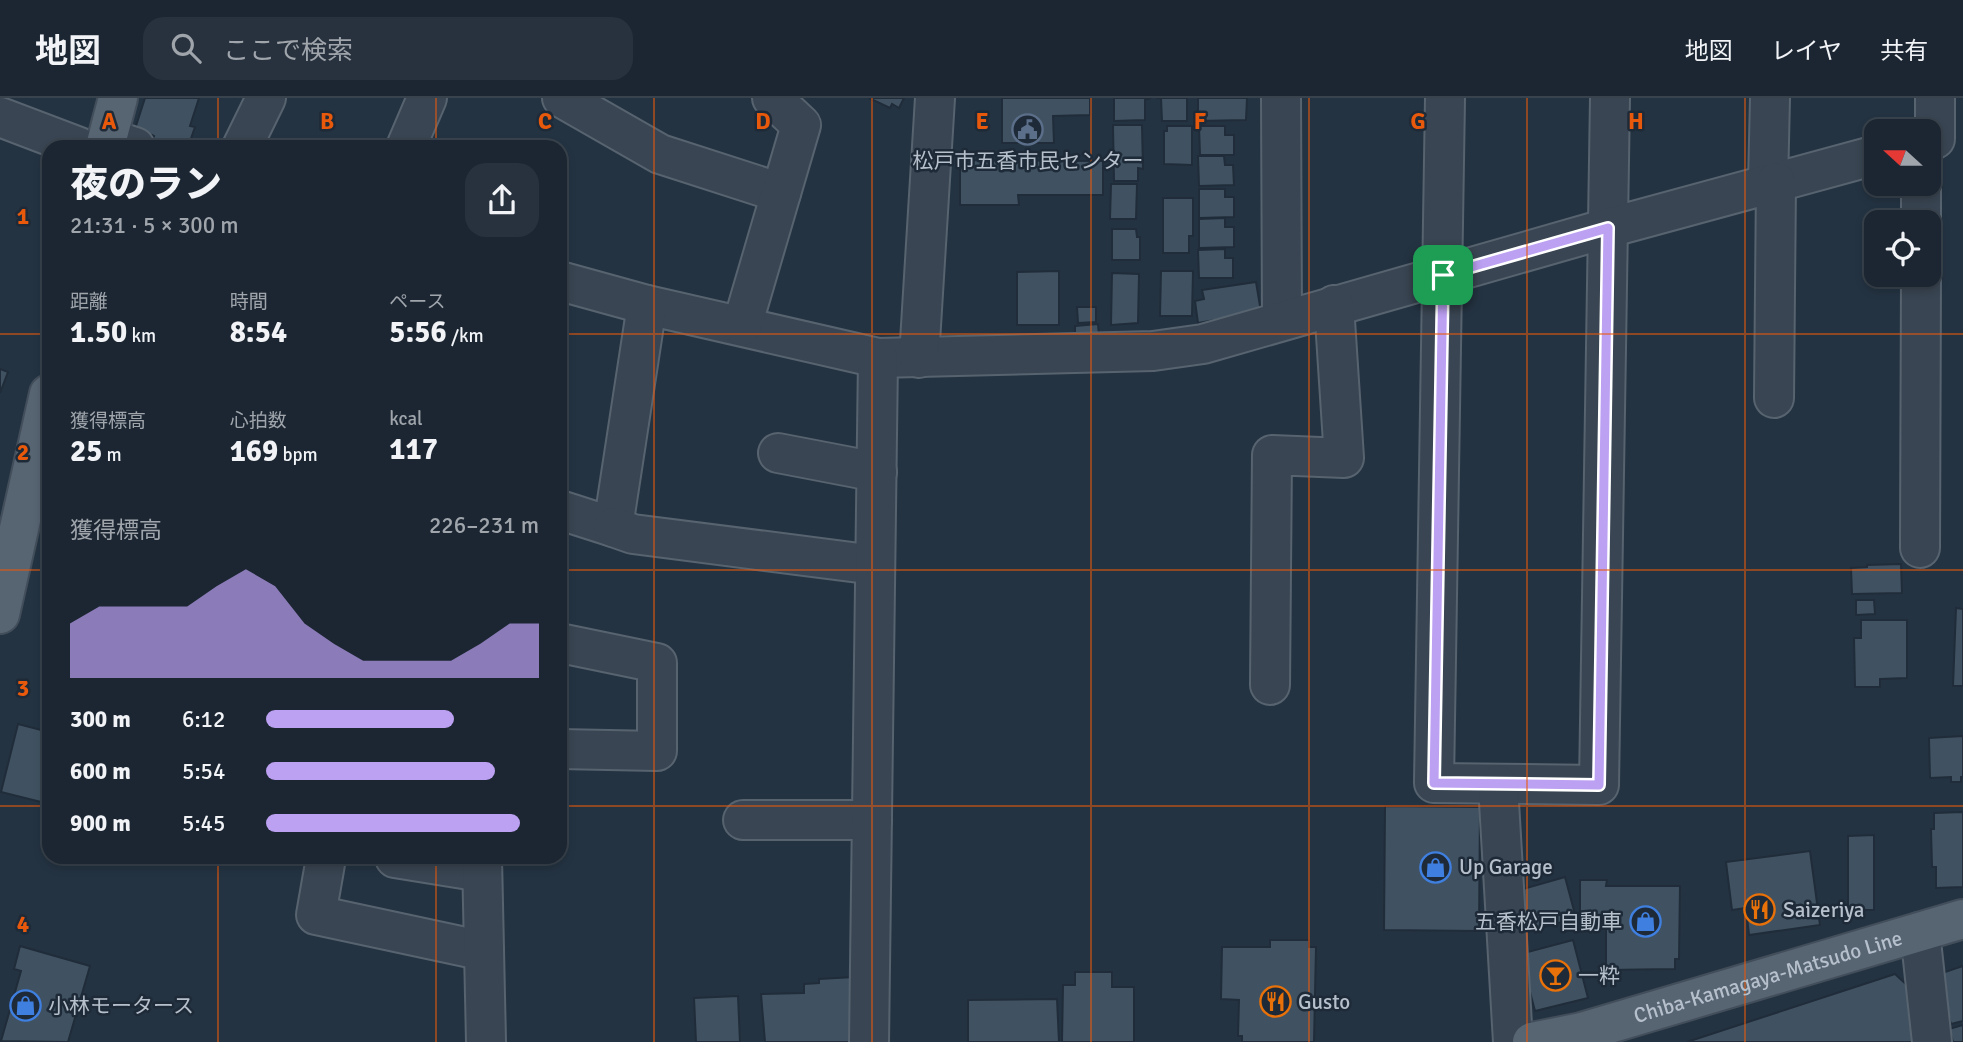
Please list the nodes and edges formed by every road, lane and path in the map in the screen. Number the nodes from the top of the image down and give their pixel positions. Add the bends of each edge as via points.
1 (118, 98) edge
2 (266, 98) edge
3 (427, 98) edge
4 (562, 98) edge
5 (772, 98) edge
6 (935, 98) edge
7 (1281, 98) edge
8 (1445, 98) edge
9 (1610, 98) edge
10 (1770, 98) edge
11 (1935, 98) edge
12 (0, 117) edge
13 (1942, 137) edge
14 (87, 140) edge
15 (107, 140) edge
16 (245, 140) edge
17 (409, 140) edge
18 (1864, 158) edge
19 (1772, 183) junction
20 (781, 194) junction
21 (1608, 228) junction
22 (1443, 275) junction
23 (567, 283) edge
24 (1921, 287) edge
25 (647, 305) junction
26 (1334, 305) junction
27 (1282, 320) junction
28 (742, 326) junction
29 (878, 358) junction
30 (919, 358) junction
31 (1774, 398) dead end
32 (42, 424) edge
33 (778, 453) dead end
34 (877, 472) junction
35 (567, 512) edge
36 (613, 527) junction
37 (1920, 548) dead end
38 (875, 565) junction
39 (2, 596) edge
40 (567, 644) edge
41 (1270, 685) dead end
42 (567, 749) edge
43 (1498, 785) junction
44 (743, 820) dead end
45 (872, 820) junction
46 (325, 864) edge
47 (482, 864) edge
48 (1963, 919) edge
49 (1920, 932) junction
50 (484, 951) junction
51 (486, 1042) edge
52 (869, 1042) edge
53 (1513, 1042) edge
54 (1532, 1042) edge
55 (1932, 1042) edge

1 - 15 main road
2 - 16 street
3 - 17 street
4 - 20 street via 660,154
5 - 20 street via 802,125
6 - 30 street
7 - 27 street
8 - 22 street
9 - 21 street
10 - 19 street
11 - 13 street
12 - 14 street
18 - 19 street
19 - 21 street
19 - 31 street
20 - 28 street
21 - 22 street
21 - 43 street via 1599,785
22 - 26 street
22 - 43 street via 1434,783
23 - 25 street
24 - 37 street
25 - 28 street
25 - 36 street
26 - 27 street
26 - 41 street via 1344,458 1272,455
27 - 30 street via 1203,344 1153,351
28 - 29 street
29 - 30 street
29 - 34 street
32 - 39 main road
33 - 34 street
34 - 38 street
35 - 36 street
36 - 38 street via 633,534
38 - 45 street
40 - 42 street via 657,663 657,751
43 - 53 street
44 - 45 street
45 - 52 street
46 - 50 street via 316,915
47 - 50 street
48 - 49 main road, Chiba-Kamagaya-Matsudo Line
49 - 54 main road, Chiba-Kamagaya-Matsudo Line via 1582,1032
49 - 55 street
50 - 51 street

